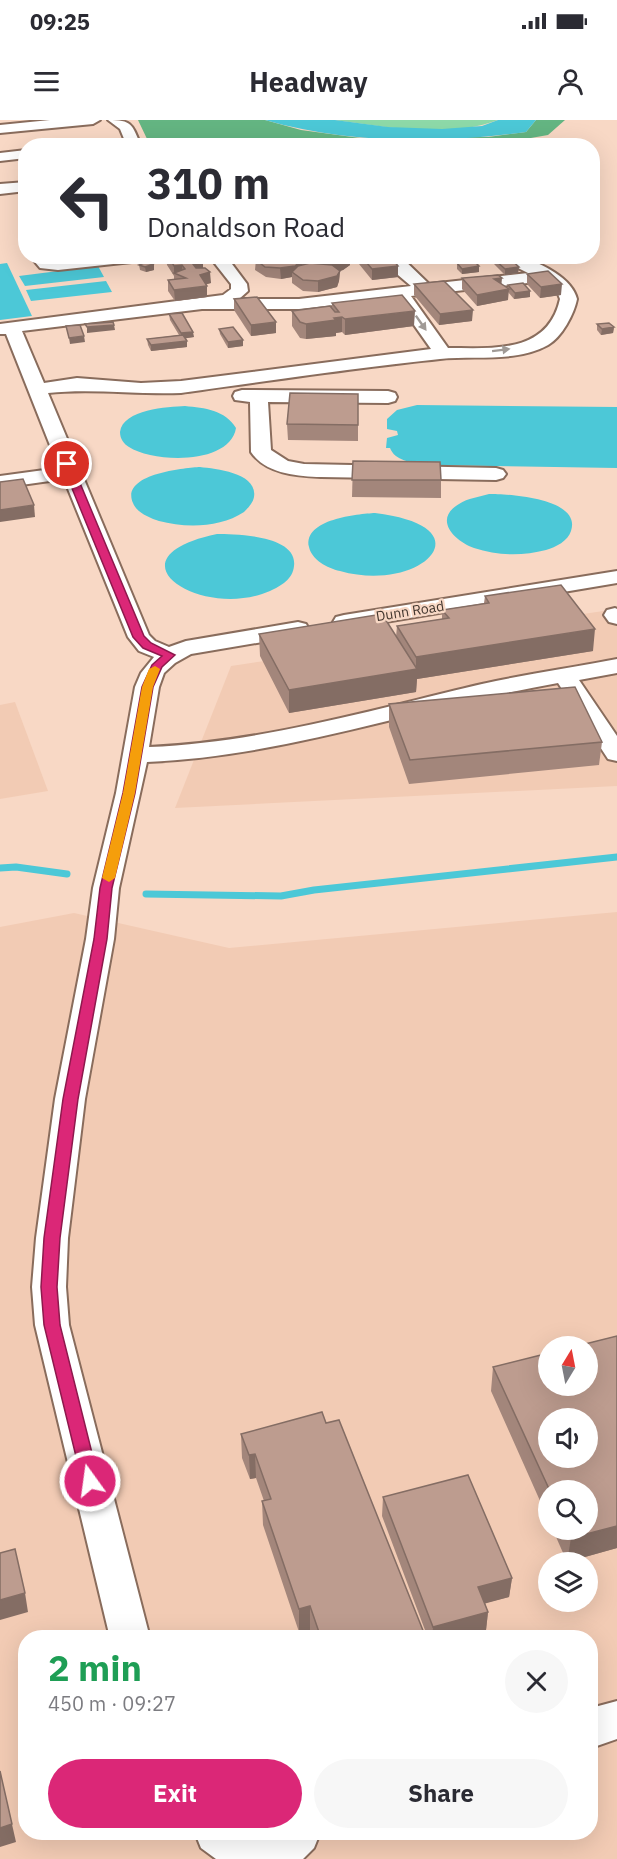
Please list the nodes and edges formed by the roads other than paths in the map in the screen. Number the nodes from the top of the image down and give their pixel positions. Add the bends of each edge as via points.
1 (93, 120) edge
2 (115, 120) edge
3 (0, 129) edge
4 (131, 138) edge
5 (18, 155) edge
6 (0, 157) edge
7 (18, 187) edge
8 (0, 189) edge
9 (44, 264) edge
10 (67, 264) edge
11 (223, 264) edge
12 (398, 264) edge
13 (411, 264) edge
14 (524, 264) edge
15 (540, 268) edge
16 (424, 289) junction
17 (399, 292) junction
18 (202, 304) junction
19 (6, 328) edge
20 (443, 353) junction
21 (153, 388) junction
22 (38, 389) junction
23 (258, 397) junction
24 (388, 397) dead end
25 (68, 468) junction
26 (496, 474) dead end
27 (0, 482) edge
28 (617, 577) edge
29 (170, 655) junction
30 (617, 666) edge
31 (565, 676) junction
32 (617, 754) edge
33 (135, 755) junction
34 (127, 1630) edge
35 (617, 1720) edge
36 (598, 1726) edge
37 (226, 1840) edge
38 (292, 1840) edge
39 (252, 1859) edge
40 (272, 1859) edge

1 - 3 street
2 - 4 street via 126,127
5 - 6 street
7 - 8 street
9 - 10 street
11 - 18 street via 240,291
12 - 16 street
13 - 16 street via 420,275
14 - 15 street
15 - 16 street
20 -> 15 street via 523,347 543,341 553,332 569,301 567,293
16 - 17 street
17 - 18 street via 299,304
17 -> 20 street
18 - 19 street
19 - 22 street
20 - 21 street via 205,385
21 - 22 street via 77,384
21 - 23 street
22 - 25 street
23 - 24 street
23 - 26 street via 261,452 279,465 321,471
25 - 27 street
25 - 29 street via 139,637 147,646
28 - 29 street, Dunn Road via 196,646
29 - 33 street via 150,679
30 - 31 street
31 - 32 street
31 - 33 street via 303,734 194,753
33 - 34 street via 106,888 70,1099 49,1287 52,1325
35 - 36 street
37 - 39 street
38 - 40 street

